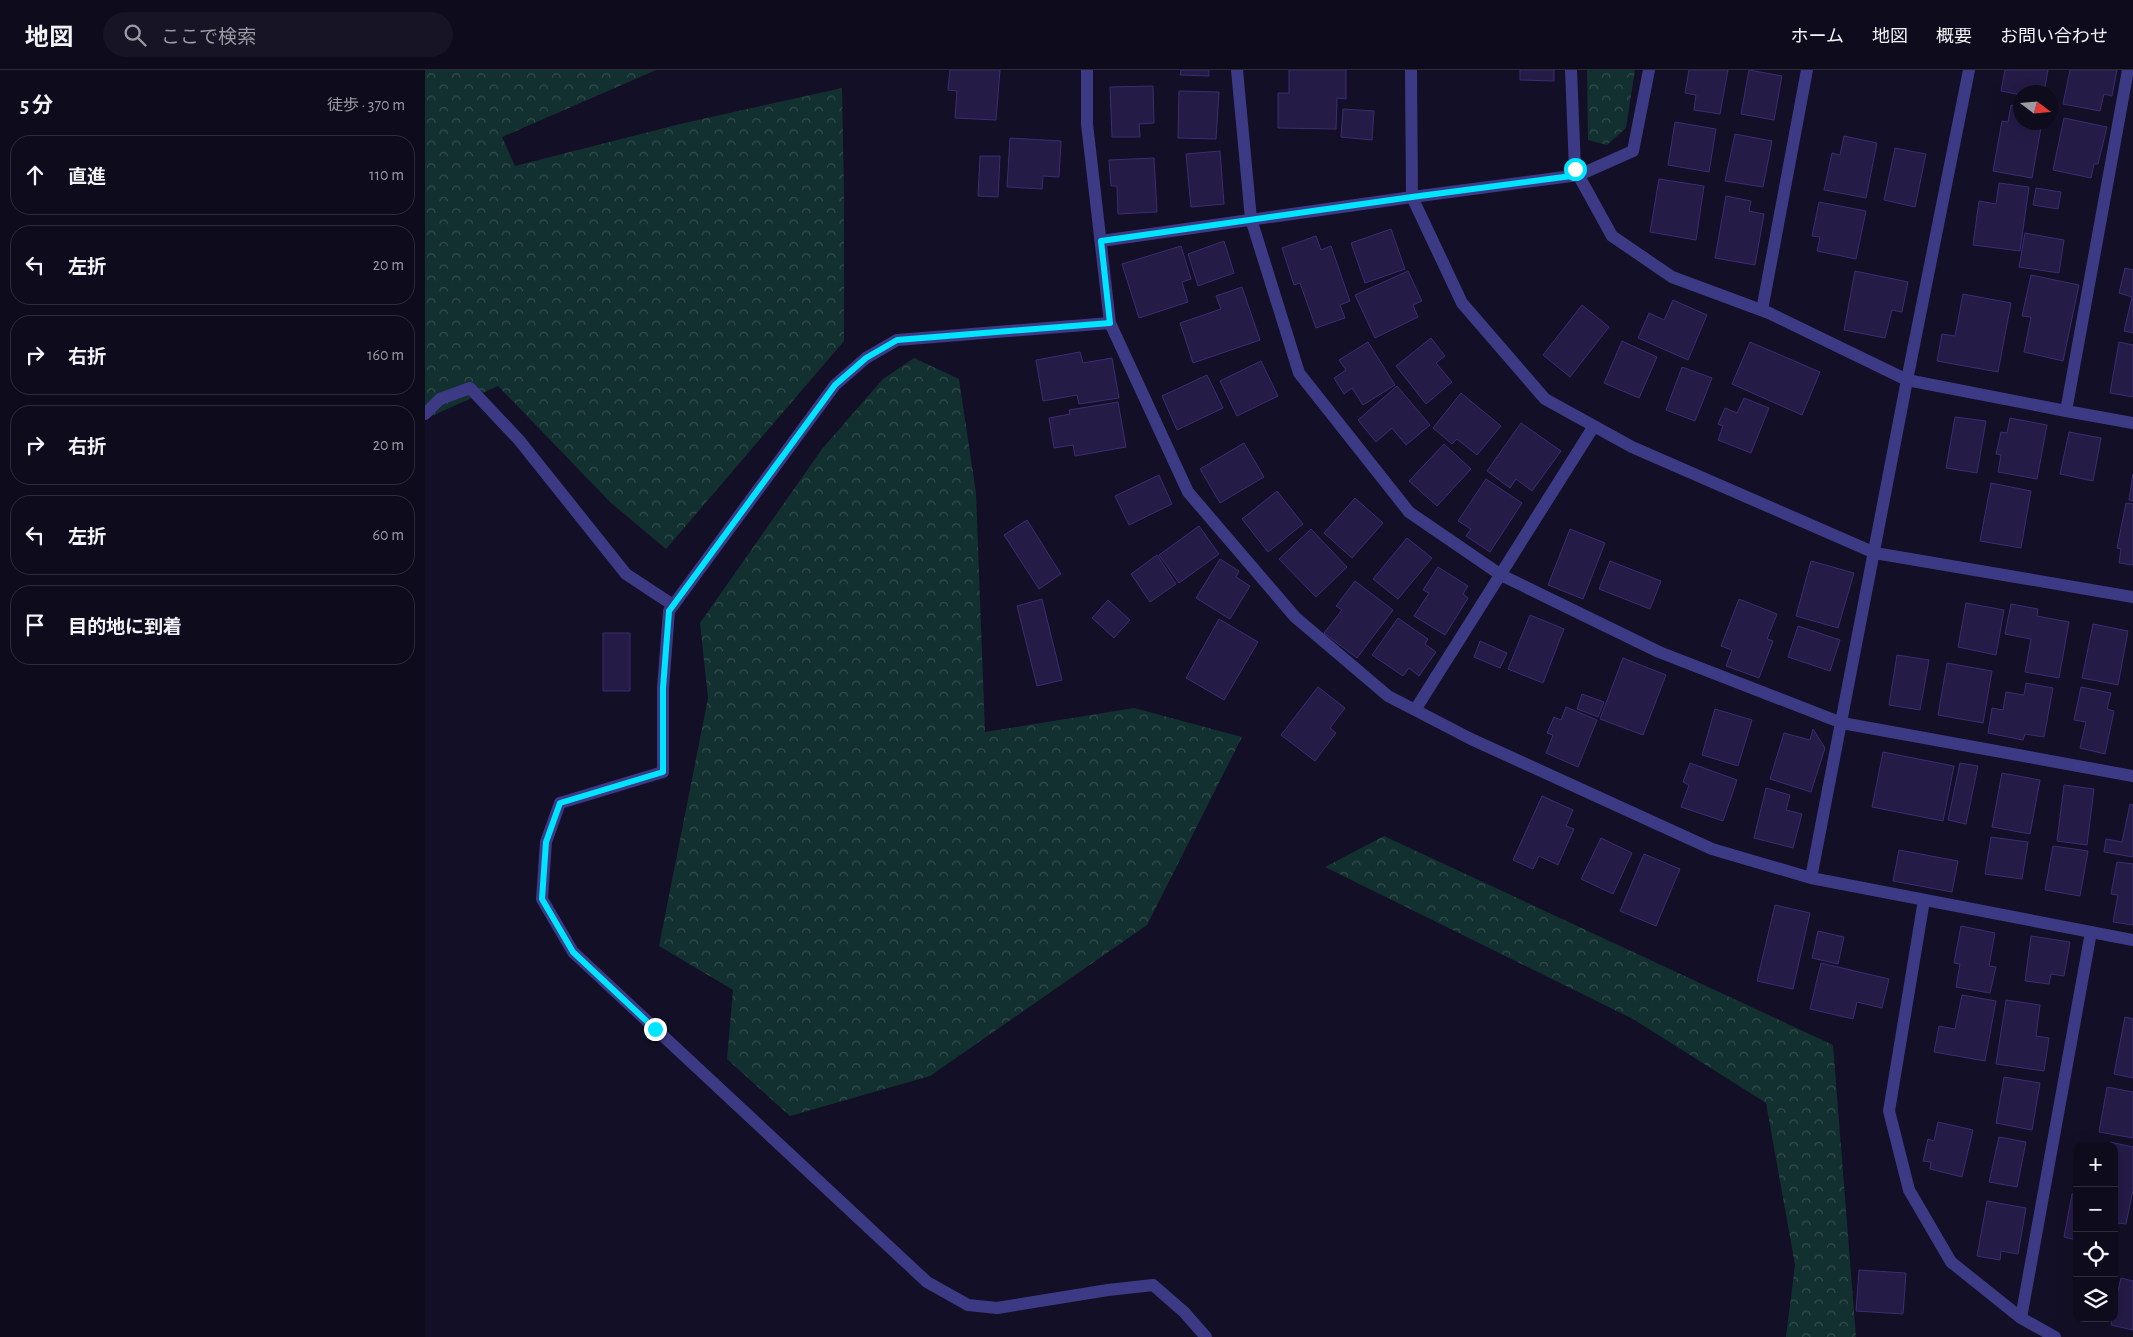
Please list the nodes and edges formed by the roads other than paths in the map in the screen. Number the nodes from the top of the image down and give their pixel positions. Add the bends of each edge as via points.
1 (1087, 70) edge
2 (1237, 70) edge
3 (1411, 70) edge
4 (1571, 70) edge
5 (1649, 70) edge
6 (1807, 70) edge
7 (1969, 70) edge
8 (2128, 70) edge
9 (1579, 175) junction
10 (1412, 197) junction
11 (1251, 219) junction
12 (1101, 241) junction
13 (1762, 310) junction
14 (1110, 323) junction
15 (1907, 380) junction
16 (2066, 411) junction
17 (425, 414) edge
18 (2133, 423) edge
19 (1594, 426) junction
20 (1875, 553) junction
21 (1501, 574) junction
22 (2133, 597) edge
23 (673, 605) junction
24 (1415, 710) junction
25 (1842, 723) junction
26 (2133, 776) edge
27 (1811, 878) junction
28 (1924, 900) junction
29 (2091, 932) junction
30 (2133, 940) edge
31 (2021, 1318) junction
32 (1206, 1337) edge
33 (2055, 1337) edge

1 - 12 street via 1087,124
2 - 11 street
3 - 10 street
4 - 9 street via 1575,169
5 - 9 street via 1633,151
6 - 13 street
7 - 15 street
8 - 16 street
9 - 10 street
9 - 13 street via 1612,236 1672,277
10 - 11 street
10 - 19 street via 1463,303 1545,398
11 - 12 street
11 - 21 street via 1299,374 1409,512
12 - 14 street
13 - 15 street
14 - 23 street via 897,340 866,358 835,385
14 - 24 street via 1188,492 1295,617 1388,696
15 - 16 street
15 - 20 street
16 - 18 street
17 - 23 street via 440,399 470,388 519,440 626,574
19 - 20 street via 1632,447
19 - 21 street
20 - 22 street
20 - 25 street
21 - 24 street
21 - 25 street via 1659,652
23 - 32 street via 669,611 663,688 663,772 560,803 546,842 542,899 573,952 927,1282 968,1305 997,1308 1153,1285
24 - 27 street via 1471,739 1712,849
25 - 26 street
25 - 27 street
27 - 28 street
28 - 29 street
28 - 31 street via 1889,1111 1909,1190 1951,1262
29 - 30 street
29 - 31 street
31 - 33 street

